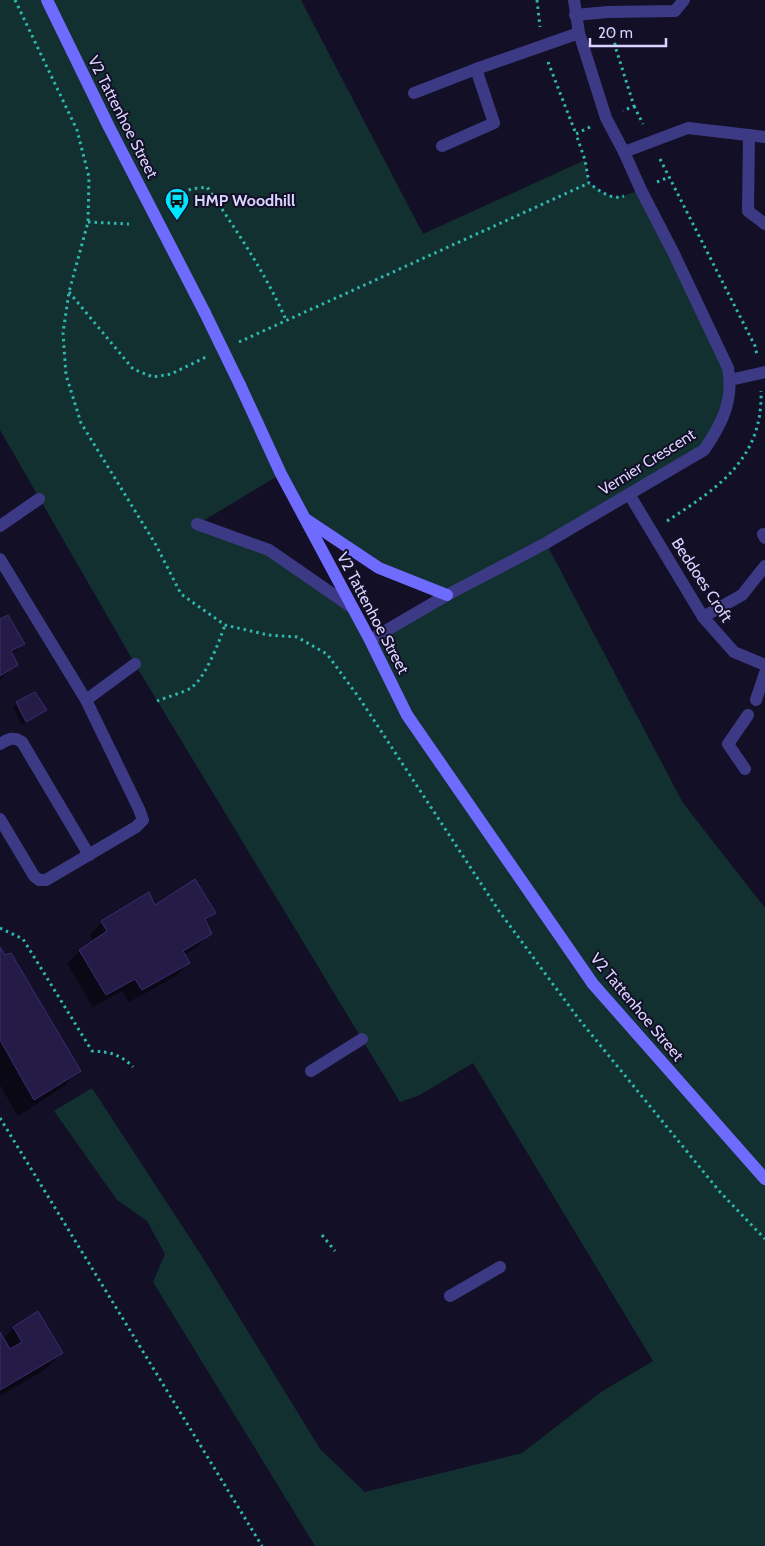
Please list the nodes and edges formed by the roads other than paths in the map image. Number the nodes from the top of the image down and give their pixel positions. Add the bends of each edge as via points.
1 (47, 0) edge
2 (574, 0) edge
3 (684, 0) edge
4 (575, 15) junction
5 (579, 33) junction
6 (476, 69) junction
7 (414, 94) dead end
8 (749, 135) junction
9 (765, 137) edge
10 (442, 146) dead end
11 (624, 152) junction
12 (765, 224) edge
13 (765, 372) edge
14 (730, 380) junction
15 (629, 494) junction
16 (39, 499) dead end
17 (305, 518) junction
18 (197, 524) dead end
19 (0, 526) edge
20 (0, 559) edge
21 (765, 566) edge
22 (447, 595) junction
23 (350, 606) junction
24 (703, 618) junction
25 (370, 640) junction
26 (135, 664) dead end
27 (765, 665) edge
28 (765, 673) edge
29 (86, 700) junction
30 (756, 700) dead end
31 (748, 715) dead end
32 (0, 744) edge
33 (745, 769) dead end
34 (0, 819) edge
35 (89, 855) junction
36 (362, 1039) dead end
37 (310, 1071) dead end
38 (765, 1179) edge
39 (500, 1267) dead end
40 (450, 1296) dead end

1 - 17 street, V2 Tattenhoe Street, bridge
2 - 4 street, Vernier Crescent
3 - 4 street via 675,11
4 - 5 street, Vernier Crescent
5 - 6 street
5 - 11 street, Vernier Crescent via 606,118
6 - 7 street
6 - 10 street via 494,123
8 - 9 street
8 - 11 street via 688,128
8 - 12 street via 748,211
11 - 14 street, Vernier Crescent via 728,368
13 - 14 street
14 - 15 street, Vernier Crescent via 720,428 704,450
15 - 22 street, Vernier Crescent via 546,543
15 - 24 street, Beddoes Croft
16 - 19 street
17 - 22 street via 379,568
17 - 23 street, V2 Tattenhoe Street
18 - 23 street via 269,550
20 - 29 street
21 - 24 street via 742,595
22 - 25 street, Vernier Crescent
23 - 25 street, V2 Tattenhoe Street
24 - 27 street, Beddoes Croft via 734,652
25 - 38 street, V2 Tattenhoe Street via 407,715 593,984
26 - 29 street
28 - 30 street
29 - 35 street via 143,820
31 - 33 street via 728,744
32 - 35 street via 10,738 22,742
34 - 35 street via 39,880 46,880
36 - 37 street
39 - 40 street

